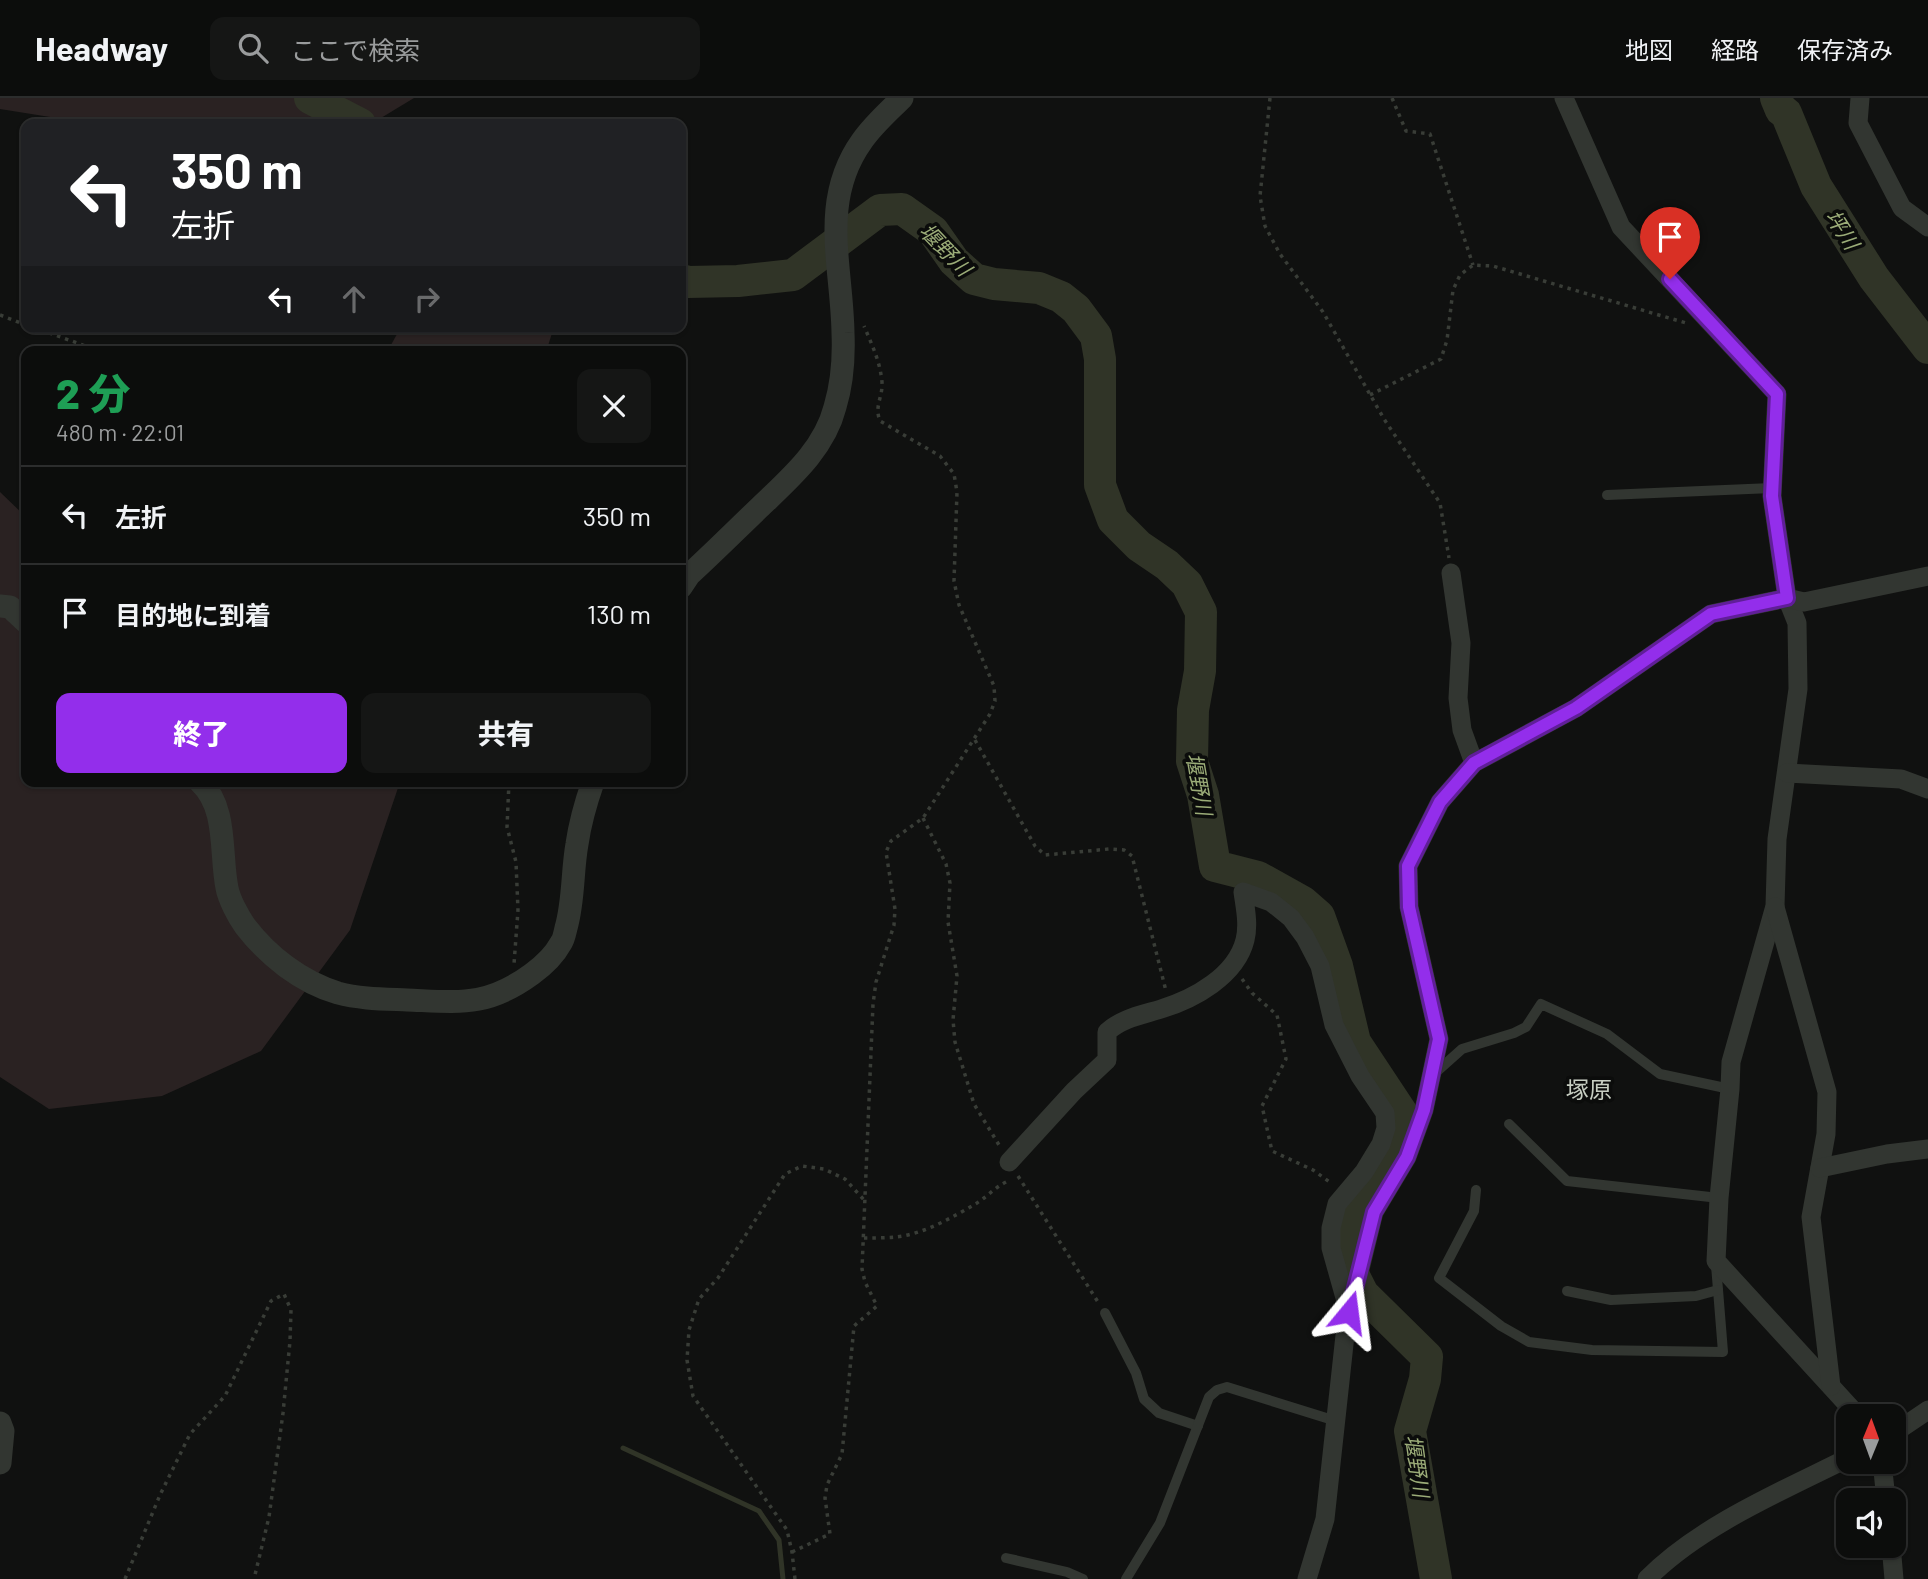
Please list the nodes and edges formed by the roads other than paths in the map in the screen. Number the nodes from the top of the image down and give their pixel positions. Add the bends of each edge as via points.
1 (902, 98) edge
2 (1564, 98) edge
3 (1860, 98) edge
4 (1928, 227) edge
5 (1772, 488) junction
6 (1607, 495) dead end
7 (1451, 573) road end
8 (1928, 576) edge
9 (686, 580) edge
10 (1787, 598) junction
11 (0, 606) edge
12 (21, 617) edge
13 (1474, 763) junction
14 (1787, 773) junction
15 (207, 787) edge
16 (591, 787) edge
17 (1928, 789) edge
18 (1775, 906) junction
19 (1431, 1077) junction
20 (1730, 1089) junction
21 (1509, 1124) dead end
22 (1928, 1149) edge
23 (1009, 1162) road end
24 (1820, 1168) junction
25 (1476, 1191) dead end
26 (1383, 1193) junction
27 (1719, 1198) junction
28 (1342, 1200) junction
29 (1716, 1261) junction
30 (1718, 1290) junction
31 (1567, 1291) dead end
32 (1350, 1308) junction
33 (1105, 1313) road end
34 (1831, 1385) junction
35 (1848, 1404) edge
36 (1928, 1410) edge
37 (1336, 1421) junction
38 (0, 1423) edge
39 (1906, 1425) edge
40 (1198, 1426) junction
41 (0, 1462) edge
42 (1836, 1464) edge
43 (1006, 1558) dead end
44 (1892, 1558) edge
45 (1083, 1579) edge
46 (1126, 1579) edge
47 (1307, 1579) edge
48 (1647, 1579) edge
49 (1894, 1579) edge

1 - 9 street via 861,142 839,190 836,258 843,334 835,409 805,463
2 - 5 street via 1621,227 1777,394
3 - 4 street via 1858,123 1902,208
5 - 6 lane
5 - 10 street
7 - 13 street via 1461,643 1458,698 1462,730
8 - 10 street via 1804,602
10 - 13 street via 1711,614 1576,708
10 - 14 street via 1797,623 1798,690
11 - 12 street via 10,607
13 - 19 street via 1440,802 1408,866 1409,907 1439,1039
14 - 17 street via 1901,779
14 - 18 street via 1777,839
15 - 16 street via 221,827 227,891 244,924 287,968 338,993 368,999 460,1002 490,998 517,985 562,943 571,911 577,844
18 - 20 street via 1731,1062
18 - 24 street via 1827,1091
19 - 20 lane via 1462,1049 1526,1027 1541,1004 1607,1034 1660,1074
19 - 26 street via 1407,1157
20 - 27 street
21 - 27 lane via 1567,1181
22 - 24 street
23 - 28 street via 1107,1060 1107,1032 1117,1022 1205,990 1233,965 1245,942 1243,892 1271,902 1292,918 1306,937 1320,966 1334,1025 1385,1113 1381,1144
24 - 34 street via 1811,1217
25 - 30 lane via 1474,1211 1439,1278 1529,1342 1592,1350 1723,1352
26 - 28 street
26 - 32 street
27 - 29 street
28 - 32 street via 1331,1228 1331,1248
29 - 30 lane
29 - 34 street
30 - 31 lane via 1696,1296 1611,1300
32 - 37 street
33 - 40 lane via 1144,1399 1159,1413
34 - 35 street
36 - 39 street
37 - 40 lane via 1227,1387 1209,1397
37 - 47 street via 1325,1519
38 - 41 street
40 - 46 lane via 1160,1523
42 - 48 street via 1697,1538
43 - 45 lane
44 - 49 street

